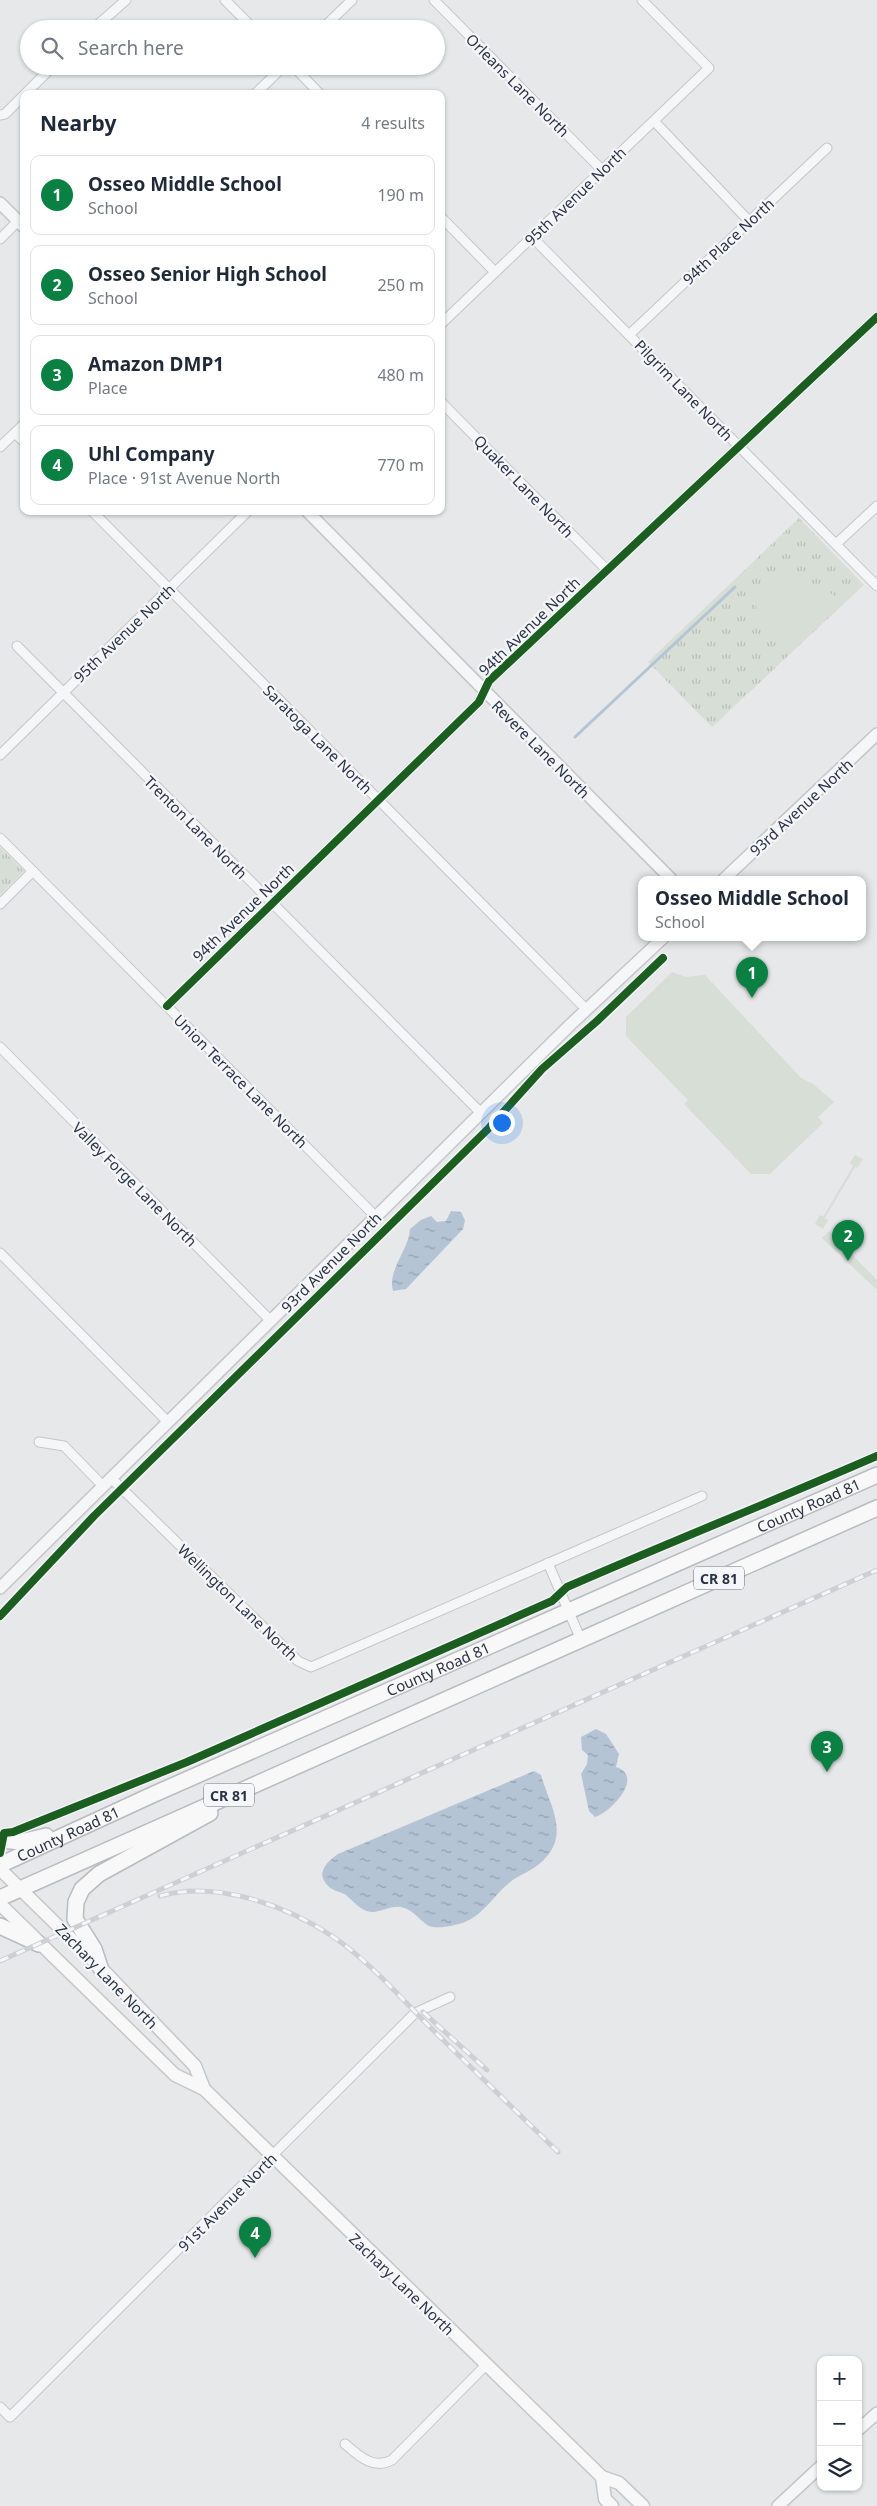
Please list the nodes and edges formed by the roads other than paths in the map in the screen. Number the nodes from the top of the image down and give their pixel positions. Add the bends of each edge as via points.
1 (126, 0) edge
2 (225, 0) edge
3 (352, 0) edge
4 (434, 0) edge
5 (642, 0) edge
6 (103, 20) edge
7 (245, 20) edge
8 (331, 20) edge
9 (45, 75) edge
10 (275, 75) edge
11 (302, 75) edge
12 (29, 90) edge
13 (259, 90) edge
14 (316, 90) edge
15 (20, 99) edge
16 (0, 116) edge
17 (654, 121) junction
18 (827, 148) dead end
19 (602, 170) junction
20 (0, 203) edge
21 (750, 221) junction
22 (445, 222) edge
23 (20, 223) edge
24 (20, 225) edge
25 (532, 237) junction
26 (0, 239) edge
27 (495, 272) junction
28 (877, 317) edge
29 (445, 320) edge
30 (630, 334) junction
31 (445, 406) edge
32 (20, 428) edge
33 (15, 433) junction
34 (20, 438) edge
35 (739, 446) junction
36 (0, 447) edge
37 (877, 506) edge
38 (96, 515) edge
39 (244, 515) edge
40 (311, 515) edge
41 (836, 544) junction
42 (606, 570) junction
43 (877, 586) edge
44 (169, 589) junction
45 (17, 646) dead end
46 (484, 691) junction
47 (63, 693) junction
48 (877, 734) edge
49 (0, 755) edge
50 (378, 799) junction
51 (0, 838) edge
52 (33, 871) junction
53 (667, 876) edge
54 (727, 876) edge
55 (272, 903) junction
56 (0, 904) edge
57 (660, 941) edge
58 (167, 1006) junction
59 (587, 1010) junction
60 (0, 1047) edge
61 (481, 1113) junction
62 (376, 1217) junction
63 (0, 1253) edge
64 (271, 1321) junction
65 (168, 1422) junction
66 (39, 1442) dead end
67 (877, 1475) edge
68 (111, 1478) junction
69 (103, 1486) junction
70 (702, 1496) dead end
71 (877, 1508) edge
72 (548, 1563) junction
73 (0, 1588) edge
74 (569, 1612) junction
75 (582, 1640) junction
76 (266, 1779) junction
77 (152, 1795) junction
78 (0, 1840) edge
79 (0, 1867) edge
80 (21, 1888) junction
81 (0, 1898) edge
82 (0, 1904) edge
83 (0, 1926) edge
84 (39, 1944) junction
85 (100, 1967) junction
86 (450, 1997) dead end
87 (204, 2089) junction
88 (272, 2156) junction
89 (486, 2365) junction
90 (0, 2407) edge
91 (877, 2413) edge
92 (862, 2426) edge
93 (345, 2444) dead end
94 (817, 2470) edge
95 (602, 2477) junction
96 (612, 2506) edge
97 (643, 2506) edge
98 (778, 2506) edge

1 - 6 street
2 - 7 street
3 - 8 street
4 - 19 street, Orleans Lane North
5 - 17 street, 95th Avenue North via 709,68
9 - 12 street
10 - 13 street
11 - 14 street
15 - 16 street
17 - 19 street, 95th Avenue North
17 - 21 street
18 - 21 street, 94th Place North
19 - 25 street, 95th Avenue North
20 - 23 street
21 - 30 street, 94th Place North
22 - 27 street
24 - 26 street
25 - 27 street, 95th Avenue North
25 - 30 street, Pilgrim Lane North
27 - 29 street, 95th Avenue North
28 - 35 street, 94th Avenue North
30 - 35 street, Pilgrim Lane North
31 - 42 street, Quaker Lane North
32 - 33 street
33 - 34 street
33 - 36 street
35 - 41 street, Pilgrim Lane North
35 - 42 street, 94th Avenue North
37 - 41 street
38 - 44 street, Saratoga Lane North
39 - 44 street, 95th Avenue North
40 - 46 street, Revere Lane North
41 - 43 street, Pilgrim Lane North
42 - 46 street, 94th Avenue North via 489,681
44 - 47 street, 95th Avenue North
44 - 50 street, Saratoga Lane North
45 - 47 street, Trenton Lane North
46 - 50 street, 94th Avenue North via 479,702
46 - 53 street, Revere Lane North
47 - 49 street, 95th Avenue North
47 - 55 street, Trenton Lane North
48 - 54 street, 93rd Avenue North
50 - 55 street, 94th Avenue North
50 - 59 street, Saratoga Lane North
51 - 52 street, Union Terrace Lane North
52 - 56 street
52 - 58 street, Union Terrace Lane North
55 - 58 street, 94th Avenue North
55 - 61 street, Trenton Lane North
57 - 59 street, 93rd Avenue North
58 - 62 street, Union Terrace Lane North
59 - 61 street, 93rd Avenue North
60 - 64 street, Valley Forge Lane North
61 - 62 street, 93rd Avenue North
62 - 64 street, 93rd Avenue North
63 - 65 street
64 - 65 street, 93rd Avenue North
65 - 68 street, 93rd Avenue North
66 - 69 street via 64,1446
67 - 74 highway, County Road 81 / CR 81
68 - 69 street, 93rd Avenue North
68 - 72 street, Wellington Lane North via 298,1661 311,1667
69 - 73 street, 93rd Avenue North
70 - 72 street, Wellington Lane North
71 - 75 highway, County Road 81 / CR 81
72 - 74 street
74 - 75 street
74 - 77 highway, County Road 81 / CR 81
75 - 76 highway, County Road 81 / CR 81
76 - 80 highway, County Road 81 / CR 81
76 - 85 highway via 88,1882 76,1902 75,1919 94,1949
77 - 78 highway via 40,1838 21,1842
77 - 79 highway, County Road 81 / CR 81
79 - 80 main road, Zachary Lane North
80 - 81 highway, County Road 81 / CR 81
80 - 85 main road, Zachary Lane North
82 - 84 main road, Zachary Lane North
83 - 84 highway
84 - 87 main road, Zachary Lane North via 175,2075
85 - 87 main road, Zachary Lane North via 195,2066
86 - 88 street, 91st Avenue North via 416,2013
87 - 88 main road, Zachary Lane North
88 - 89 main road, Zachary Lane North
88 - 90 street, 91st Avenue North via 10,2417
89 - 93 street via 392,2460 380,2464 370,2462
89 - 95 main road, Zachary Lane North
91 - 92 street
94 - 98 street
95 - 96 main road via 605,2499
95 - 97 main road, Zachary Lane North via 619,2482

